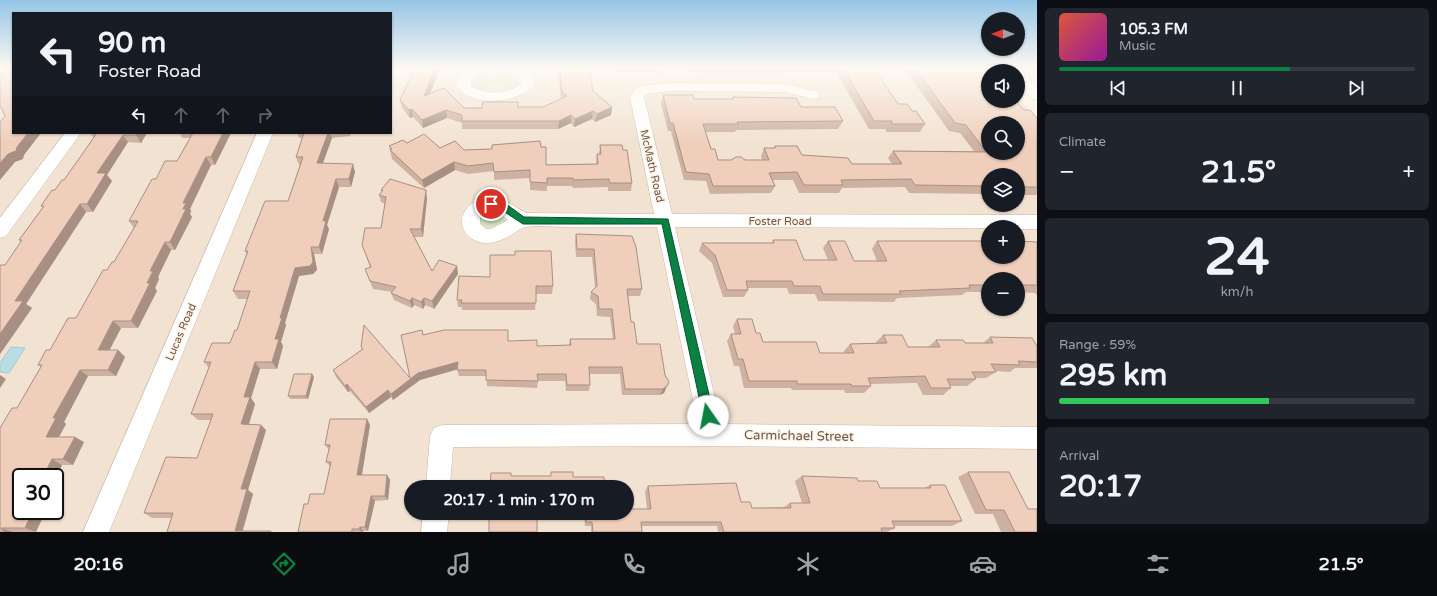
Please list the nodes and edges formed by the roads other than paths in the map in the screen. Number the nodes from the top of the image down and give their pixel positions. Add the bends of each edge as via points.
1 (640, 93) edge
2 (804, 93) edge
3 (813, 95) dead end
4 (71, 134) edge
5 (266, 134) edge
6 (523, 220) dead end
7 (665, 221) junction
8 (1037, 222) edge
9 (0, 231) edge
10 (712, 435) junction
11 (1037, 438) edge
12 (439, 480) edge
13 (435, 520) edge
14 (96, 532) edge
15 (434, 532) edge

1 - 7 street, McMath Road via 637,97 638,104
2 - 3 street, McMath Road
4 - 9 street
5 - 14 street, Lucas Road
6 - 7 street, Foster Road
7 - 8 street, Foster Road
7 - 10 street, McMath Road
10 - 11 street, Carmichael Street
10 - 12 street, Carmichael Street via 442,436
13 - 15 street

